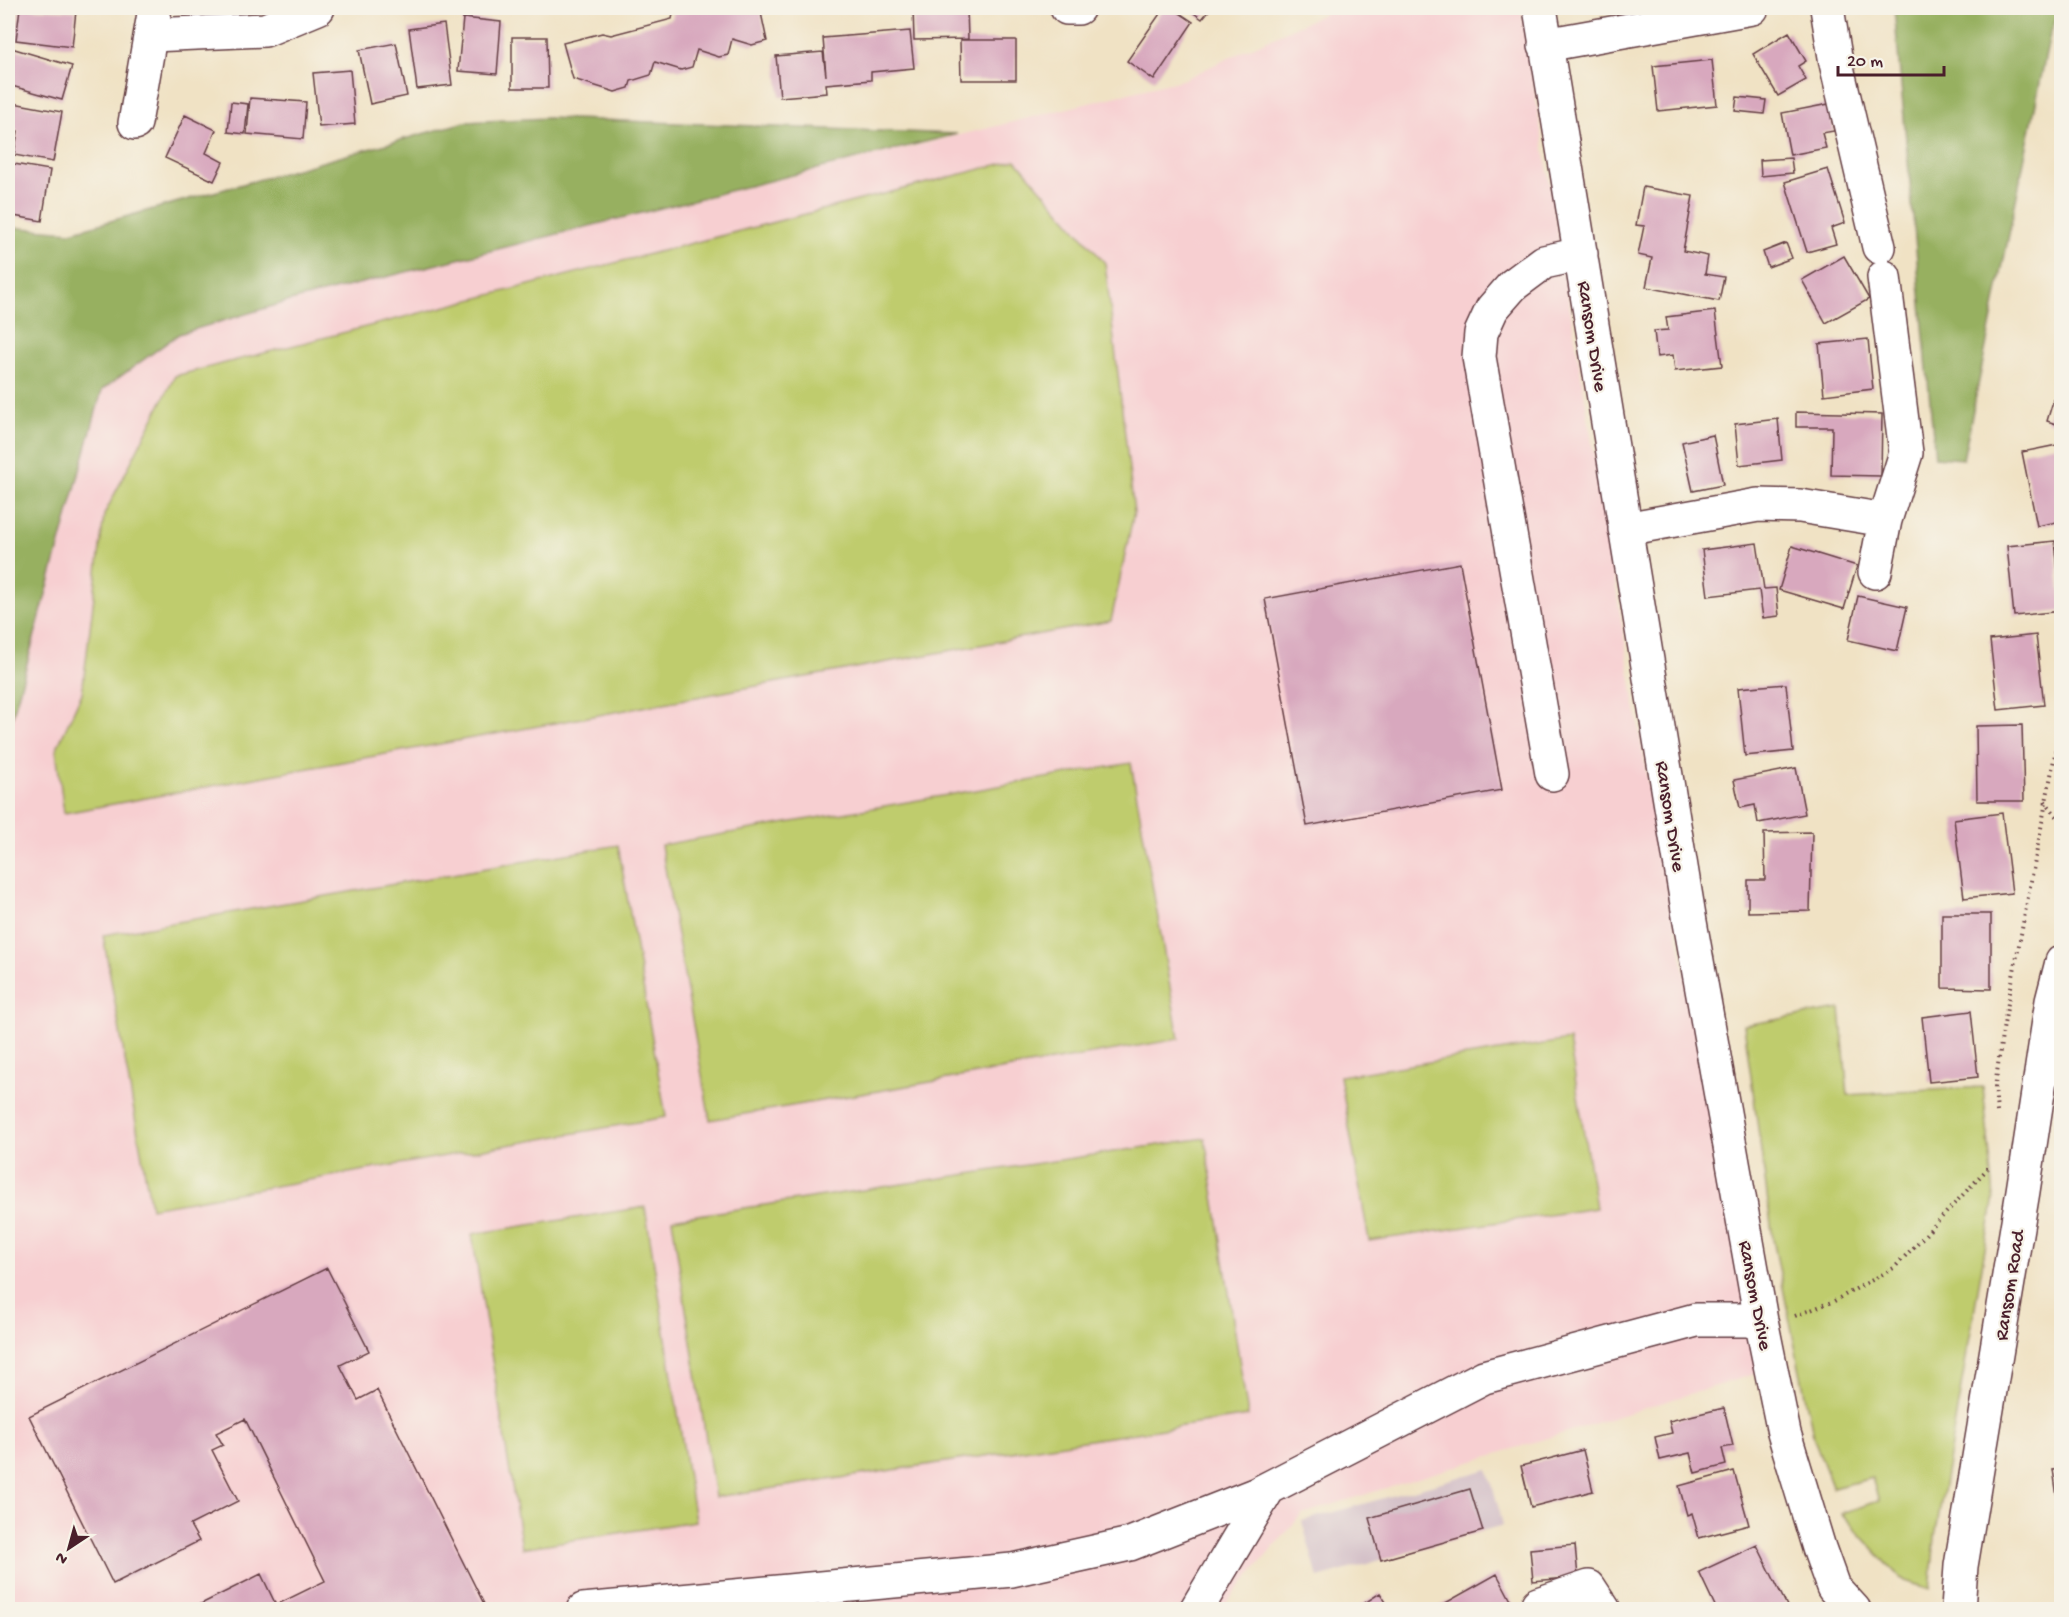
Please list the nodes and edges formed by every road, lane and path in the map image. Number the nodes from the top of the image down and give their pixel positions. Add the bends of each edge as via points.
1 (318, 8) edge
2 (1067, 8) edge
3 (1078, 8) edge
4 (1540, 8) edge
5 (1752, 8) edge
6 (1827, 8) edge
7 (153, 21) edge
8 (1545, 45) junction
9 (135, 123) dead end
10 (1581, 254) junction
11 (1885, 520) junction
12 (1625, 529) junction
13 (1875, 572) dead end
14 (2061, 717) edge
15 (1552, 774) dead end
16 (2045, 801) junction
17 (2061, 823) edge
18 (2061, 962) edge
19 (1998, 1116) dead end
20 (1980, 1176) dead end
21 (1761, 1320) junction
22 (1268, 1489) junction
23 (1538, 1604) dead end
24 (583, 1610) edge
25 (1196, 1610) edge
26 (1604, 1610) edge
27 (1854, 1610) edge
28 (1958, 1610) edge

1 - 7 street via 266,30
2 - 3 street
4 - 8 street, Ransom Drive
5 - 8 street
6 - 11 street via 1881,262 1906,453
7 - 9 street
8 - 10 street, Ransom Drive
10 - 12 street, Ransom Drive
10 - 15 street via 1544,262 1513,285 1492,309 1481,333 1479,357
11 - 12 street via 1800,506 1758,505
11 - 13 street
12 - 21 street, Ransom Drive via 1689,922
14 - 16 path
16 - 17 path
16 - 19 path via 2002,1035 1995,1088
18 - 28 street, Ransom Road via 1961,1566
20 - 21 path via 1894,1268 1806,1312 1787,1319
21 - 22 street via 1696,1320 1484,1377
21 - 27 street, Ransom Drive via 1784,1433 1819,1548 1833,1587
22 - 24 street via 1130,1544 1012,1570
22 - 25 street
23 - 26 street via 1589,1587

